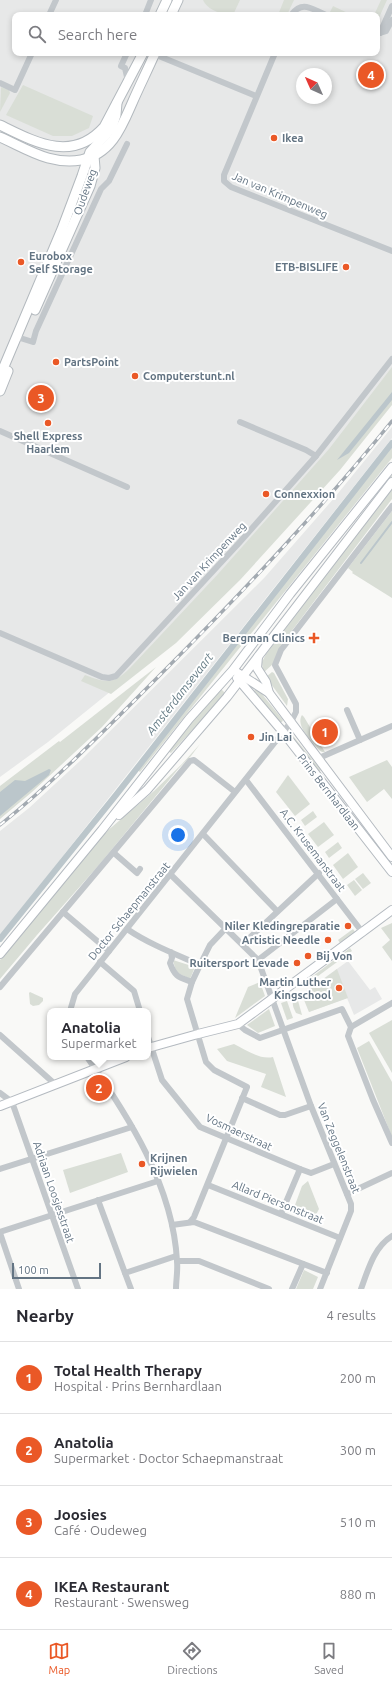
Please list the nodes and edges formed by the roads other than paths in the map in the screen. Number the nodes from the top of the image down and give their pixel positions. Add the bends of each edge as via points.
1 (56, 0) edge
2 (151, 0) edge
3 (167, 0) edge
4 (178, 0) edge
5 (392, 6) edge
6 (50, 12) edge
7 (146, 12) edge
8 (161, 12) edge
9 (172, 12) edge
10 (294, 12) edge
11 (319, 12) edge
12 (391, 16) edge
13 (380, 30) edge
14 (31, 56) edge
15 (126, 56) edge
16 (141, 56) edge
17 (154, 56) edge
18 (162, 56) edge
19 (274, 56) edge
20 (128, 81) junction
21 (0, 83) edge
22 (256, 96) junction
23 (117, 103) junction
24 (0, 125) edge
25 (0, 137) edge
26 (127, 144) dead end
27 (78, 145) junction
28 (90, 155) junction
29 (392, 251) edge
30 (20, 338) junction
31 (392, 359) edge
32 (0, 376) edge
33 (0, 391) edge
34 (240, 422) dead end
35 (0, 432) edge
36 (316, 456) junction
37 (392, 467) edge
38 (392, 482) edge
39 (127, 487) dead end
40 (392, 506) edge
41 (0, 633) edge
42 (258, 657) junction
43 (233, 670) junction
44 (241, 678) junction
45 (270, 693) junction
46 (347, 710) dead end
47 (291, 722) junction
48 (392, 726) edge
49 (283, 732) junction
50 (360, 740) junction
51 (319, 758) junction
52 (246, 780) junction
53 (235, 792) junction
54 (102, 830) junction
55 (203, 834) junction
56 (114, 853) junction
57 (392, 857) edge
58 (140, 869) dead end
59 (392, 872) edge
60 (319, 873) junction
61 (171, 875) junction
62 (338, 899) junction
63 (277, 911) junction
64 (63, 912) junction
65 (391, 912) edge
66 (226, 928) junction
67 (127, 929) junction
68 (363, 933) junction
69 (243, 944) junction
70 (109, 951) junction
71 (171, 952) junction
72 (0, 954) edge
73 (258, 960) junction
74 (100, 962) junction
75 (200, 965) junction
76 (192, 982) junction
77 (0, 987) edge
78 (273, 1000) junction
79 (392, 1003) edge
80 (71, 1008) edge
81 (139, 1008) edge
82 (238, 1024) junction
83 (351, 1027) junction
84 (284, 1030) junction
85 (198, 1034) junction
86 (0, 1035) edge
87 (151, 1048) edge
88 (151, 1051) edge
89 (89, 1060) edge
90 (118, 1060) edge
91 (95, 1069) junction
92 (56, 1084) junction
93 (0, 1093) edge
94 (242, 1098) junction
95 (12, 1102) junction
96 (0, 1106) edge
97 (311, 1106) junction
98 (132, 1127) junction
99 (226, 1139) junction
100 (392, 1143) edge
101 (32, 1158) junction
102 (334, 1164) junction
103 (0, 1169) edge
104 (300, 1169) junction
105 (392, 1173) edge
106 (158, 1181) junction
107 (208, 1185) junction
108 (347, 1194) junction
109 (98, 1200) junction
110 (281, 1214) junction
111 (51, 1215) junction
112 (190, 1222) junction
113 (172, 1225) junction
114 (0, 1233) edge
115 (392, 1236) edge
116 (340, 1238) junction
117 (177, 1259) junction
118 (303, 1264) junction
119 (125, 1273) junction
120 (326, 1273) junction
121 (361, 1288) edge
122 (19, 1289) edge
123 (78, 1289) edge
124 (131, 1289) edge
125 (176, 1289) edge
126 (269, 1289) edge
127 (292, 1289) edge
128 (320, 1289) edge

1 - 6 street
2 - 7 street
3 - 8 main road
4 - 9 main road
5 - 12 street
10 - 11 street via 304,6
12 - 13 street
14 - 21 street via 15,90
15 - 20 street via 121,66 125,68
16 - 20 main road, Oudeweg
17 - 28 main road, Oudeweg via 119,130 108,146
18 - 22 street
19 - 22 street
20 - 23 main road, Oudeweg
22 - 29 street, Jan van Krimpenweg via 224,175 224,181 232,187
23 - 27 main road, Oudeweg via 100,131
23 - 28 main road, Oudeweg via 112,127
24 - 27 main road via 52,146
25 - 28 main road via 48,158 69,161
26 - 30 street, Oudeweg via 109,180 101,189 33,342
27 - 28 main road
28 - 30 main road, Oudeweg via 95,168 90,186
30 - 32 main road, Oudeweg
30 - 33 main road, Oudeweg
31 - 36 street, Jan van Krimpenweg
34 - 36 street
35 - 39 street
36 - 41 street, Jan van Krimpenweg via 116,676 102,677
37 - 43 main road
38 - 42 main road
40 - 47 street via 281,650 275,665 296,704 296,712
42 - 44 main road
42 - 45 main road, Prins Bernhardlaan via 257,668
43 - 44 main road, Prins Bernhardlaan
43 - 54 main road via 189,719
44 - 45 main road, Prins Bernhardlaan
44 - 49 main road, Prins Bernhardlaan
44 - 54 main road via 147,790
45 - 47 main road, Prins Bernhardlaan
46 - 50 street
47 - 49 street, Doctor Schaepmanstraat
47 - 51 main road, Prins Bernhardlaan
48 - 50 street
49 - 52 street, Doctor Schaepmanstraat
49 - 59 main road, Prins Bernhardlaan
50 - 51 street
51 - 57 main road, Prins Bernhardlaan
52 - 53 street, Doctor Schaepmanstraat
52 - 60 street, A.C. Krusemanstraat
53 - 55 street, Doctor Schaepmanstraat
53 - 56 street via 194,760 188,762
54 - 72 main road
55 - 61 street, Doctor Schaepmanstraat
55 - 63 street
56 - 58 street via 137,873
56 - 64 street
60 - 62 street, A.C. Krusemanstraat
60 - 63 street
61 - 66 street
61 - 67 street, Doctor Schaepmanstraat
62 - 68 street, A.C. Krusemanstraat
62 - 73 street
63 - 69 street
64 - 70 street
64 - 77 street
65 - 68 main road
66 - 69 street
66 - 75 street via 210,945
67 - 70 street, Doctor Schaepmanstraat
67 - 71 street
68 - 78 main road
69 - 73 street
70 - 74 street, Doctor Schaepmanstraat
71 - 75 street
71 - 76 street via 170,963 174,973
73 - 78 street, Van Zeggelenstraat
74 - 80 street, Doctor Schaepmanstraat via 75,994
74 - 81 street via 134,990
75 - 76 street
76 - 85 street via 187,999
78 - 82 main road
78 - 84 street, Van Zeggelenstraat
79 - 83 street
82 - 84 street via 260,1038
82 - 85 main road
83 - 84 street via 342,1009
83 - 100 street via 348,1036 372,1100
84 - 97 street, Van Zeggelenstraat
85 - 87 main road
85 - 94 street via 206,1062 214,1070 247,1086
86 - 92 street
88 - 99 street, Vosmaerstraat via 162,1080 200,1127
89 - 91 street
90 - 91 main road
91 - 92 main road
91 - 98 street
92 - 95 main road
93 - 95 street
94 - 97 street via 280,1115
94 - 99 street
95 - 96 main road
95 - 101 street, Adriaan Loosjesstraat
97 - 102 street, Van Zeggelenstraat
98 - 101 street
98 - 106 street
99 - 104 street, Vosmaerstraat
99 - 107 street
101 - 103 street
101 - 111 street, Adriaan Loosjesstraat
102 - 104 street, Vosmaerstraat via 311,1173
102 - 108 street, Van Zeggelenstraat
104 - 110 street
105 - 108 street
106 - 109 street
106 - 113 street
107 - 110 street, Allard Piersonstraat
107 - 112 street
108 - 116 street, Van Zeggelenstraat via 351,1211
109 - 111 street
109 - 119 street
110 - 116 street, Allard Piersonstraat
111 - 114 street
111 - 123 street, Adriaan Loosjesstraat
112 - 113 street
112 - 118 street
113 - 117 street
114 - 122 street
115 - 121 street via 382,1243 376,1252
116 - 120 street, Van Zeggelenstraat
117 - 119 street
117 - 125 street
117 - 126 street via 199,1261
118 - 120 street
118 - 127 street
119 - 124 street
120 - 128 street, Van Zeggelenstraat

